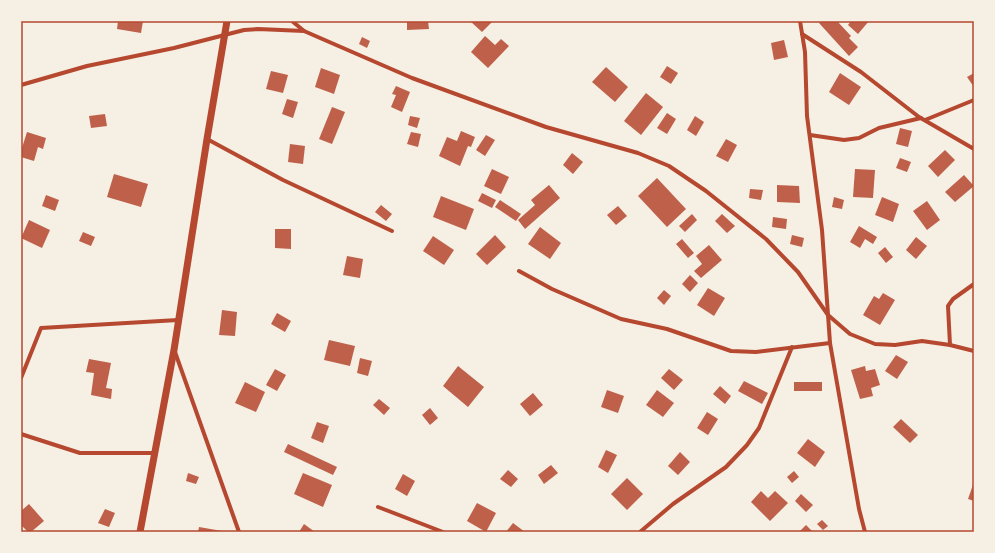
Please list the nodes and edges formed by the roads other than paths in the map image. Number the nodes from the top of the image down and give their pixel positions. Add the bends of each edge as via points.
1 (227, 21) edge
2 (292, 21) edge
3 (800, 22) edge
4 (304, 31) junction
5 (225, 34) junction
6 (802, 34) junction
7 (21, 85) edge
8 (974, 100) edge
9 (923, 119) junction
10 (810, 135) junction
11 (206, 139) junction
12 (974, 149) edge
13 (392, 231) dead end
14 (519, 271) dead end
15 (974, 284) edge
16 (828, 314) junction
17 (178, 320) junction
18 (830, 343) junction
19 (950, 345) junction
20 (792, 347) junction
21 (174, 350) junction
22 (974, 351) edge
23 (23, 367) edge
24 (21, 378) edge
25 (21, 434) edge
26 (155, 453) junction
27 (378, 507) dead end
28 (140, 532) edge
29 (240, 532) edge
30 (443, 532) edge
31 (640, 532) edge
32 (865, 532) edge

1 - 5 street
2 - 4 street
3 - 6 street
4 - 5 street via 258,29
4 - 16 street via 412,78 546,127 638,153 670,166 766,239 798,272
5 - 7 street via 174,48 88,66
5 - 11 street
6 - 9 street via 861,72
6 - 10 street
8 - 9 street
9 - 10 street via 879,128 859,138 844,140
9 - 12 street
10 - 16 street via 822,230
11 - 13 street via 283,180
11 - 17 street
14 - 20 street via 552,289 621,319 667,329 731,351 756,352
15 - 19 street via 953,299 948,306
16 - 18 street
16 - 19 street via 850,334 875,344 895,345 922,341
17 - 21 street
17 - 23 street via 41,328
18 - 20 street
18 - 32 street
19 - 22 street
20 - 31 street via 759,428 747,445 726,467 673,504
21 - 26 street
21 - 29 street
23 - 24 street
25 - 26 street via 80,453
26 - 28 street
27 - 30 street

